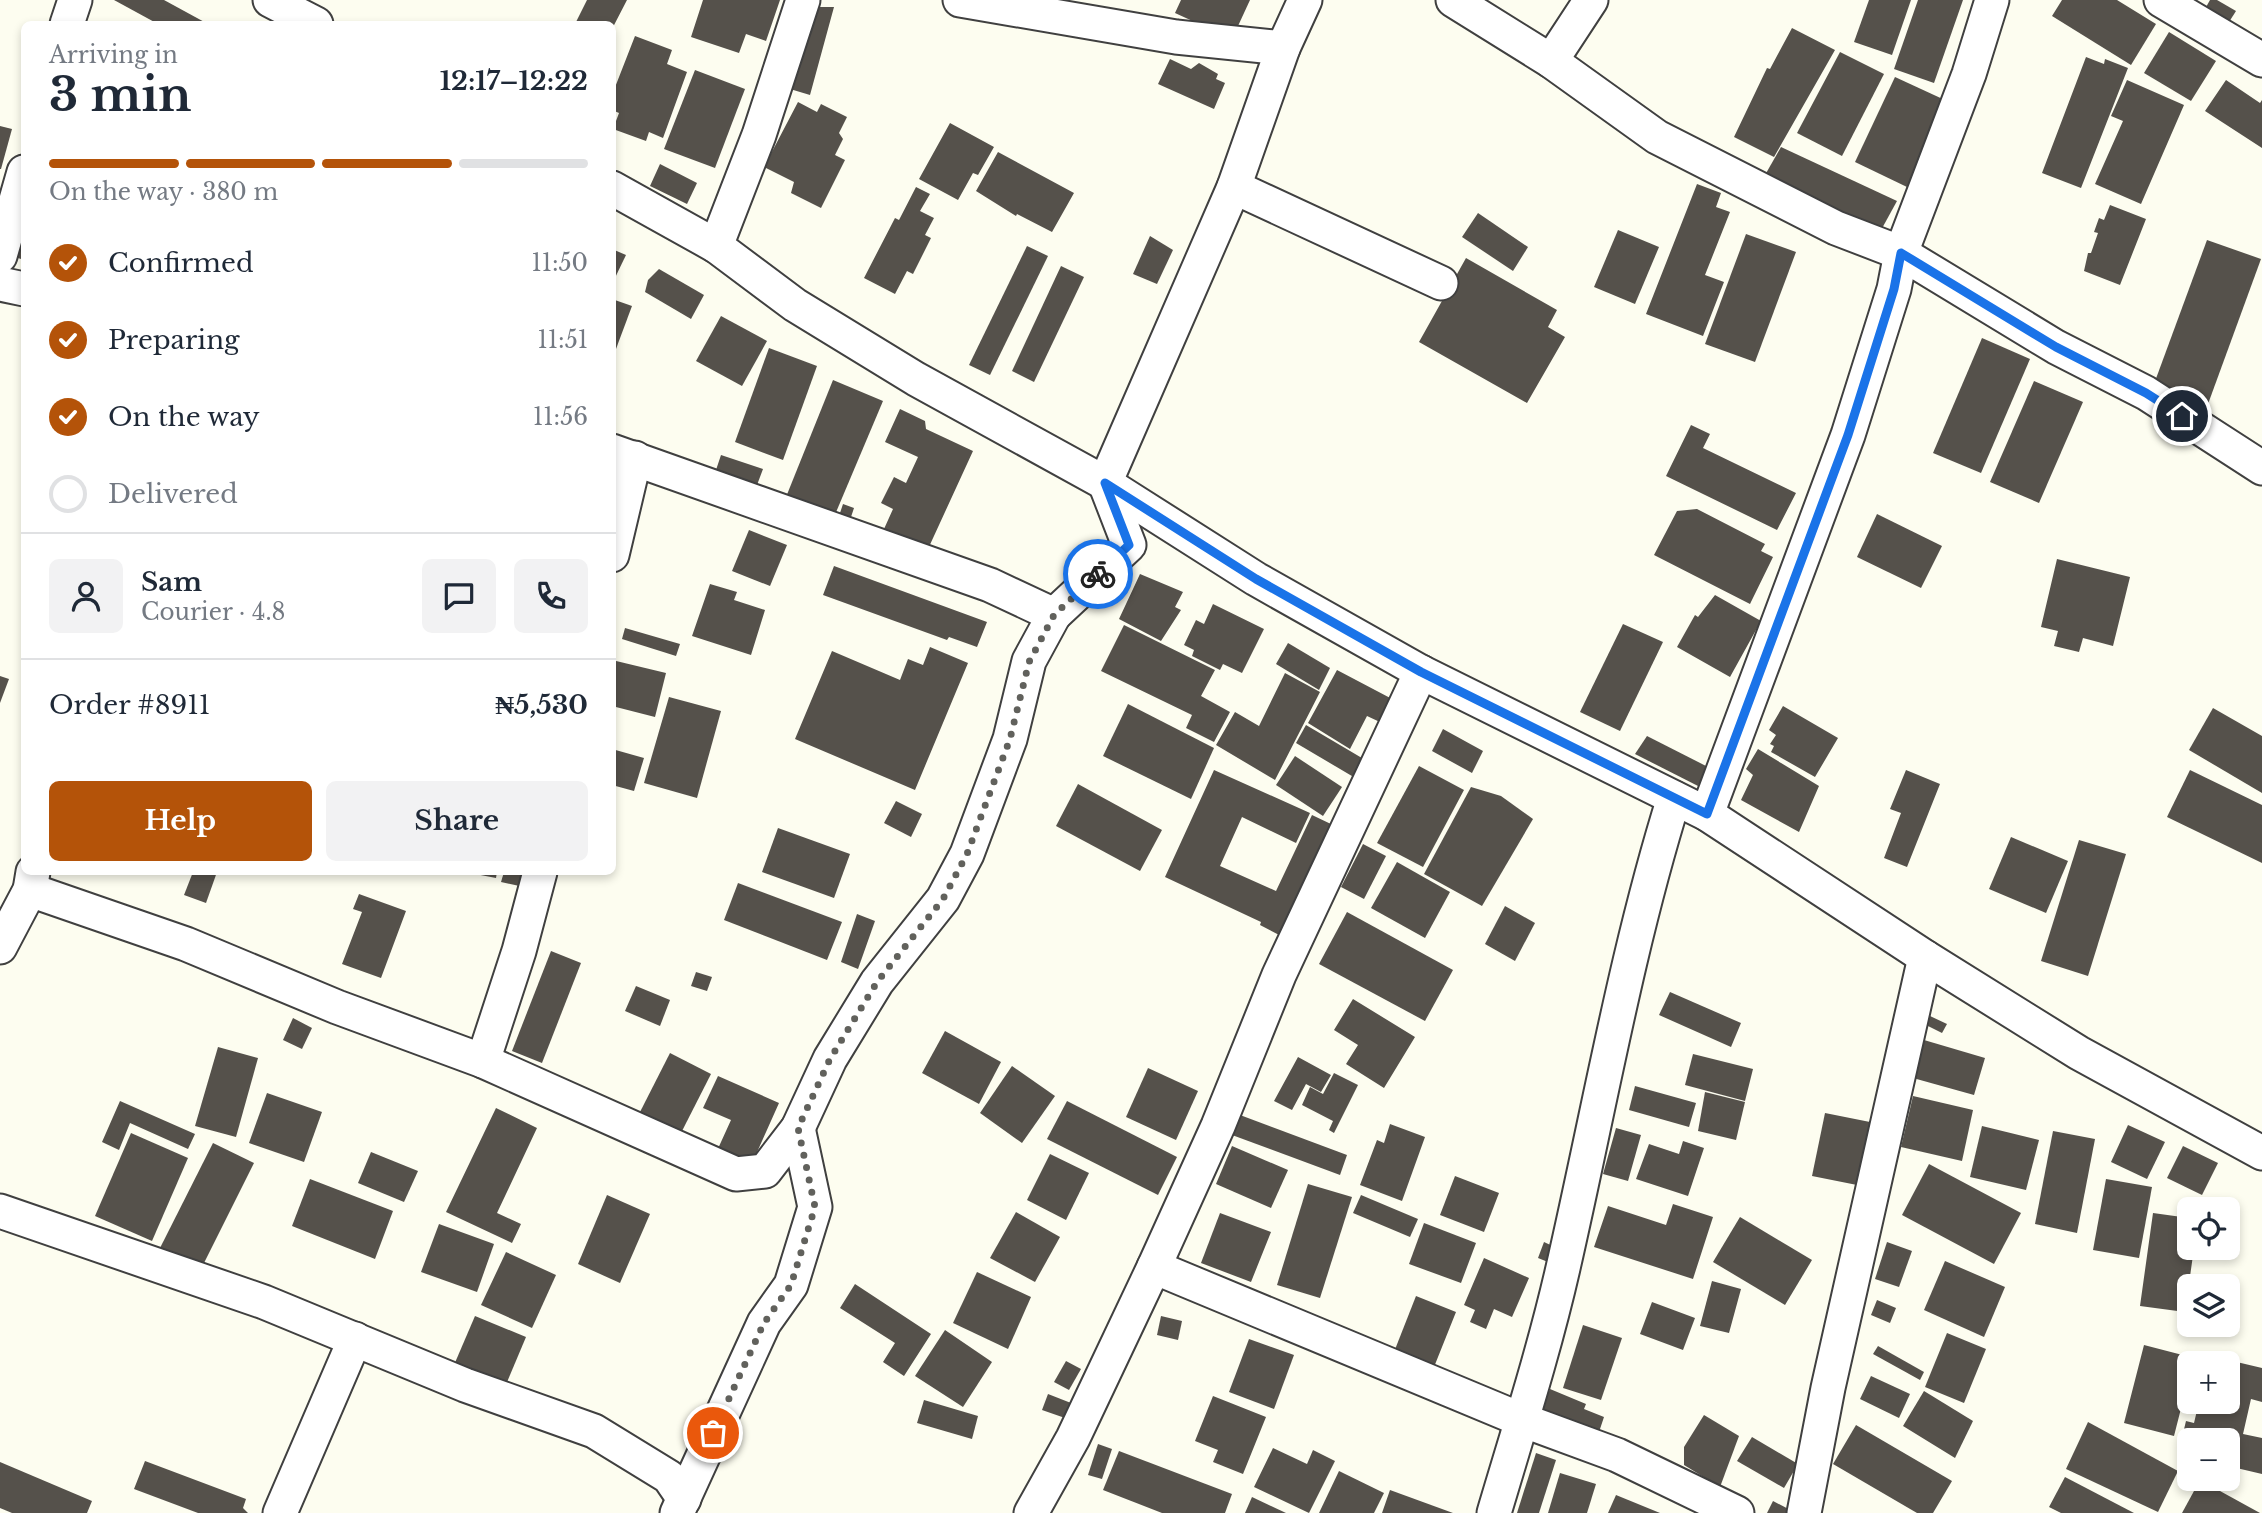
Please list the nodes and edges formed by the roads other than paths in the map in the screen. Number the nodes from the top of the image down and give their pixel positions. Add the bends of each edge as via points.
1 (75, 0) edge
2 (803, 0) edge
3 (960, 0) edge
4 (1305, 0) edge
5 (1453, 0) edge
6 (1591, 0) edge
7 (1992, 0) edge
8 (2161, 0) edge
9 (69, 21) edge
10 (1283, 48) junction
11 (2262, 60) edge
12 (1551, 61) junction
13 (21, 182) edge
14 (1234, 187) junction
15 (616, 190) edge
16 (716, 246) junction
17 (1901, 253) junction
18 (0, 256) edge
19 (1441, 283) dead end
20 (0, 284) edge
21 (21, 288) edge
22 (624, 455) edge
23 (2262, 468) edge
24 (1105, 483) junction
25 (616, 522) edge
26 (1054, 615) junction
27 (1421, 672) junction
28 (1674, 798) junction
29 (1707, 814) junction
30 (539, 875) edge
31 (31, 881) edge
32 (0, 947) edge
33 (1925, 957) junction
34 (483, 1061) junction
35 (798, 1128) junction
36 (2262, 1153) edge
37 (0, 1211) edge
38 (1154, 1267) junction
39 (355, 1339) junction
40 (1522, 1420) junction
41 (680, 1506) edge
42 (280, 1513) edge
43 (1031, 1513) edge
44 (1494, 1513) edge
45 (1737, 1513) edge
46 (1804, 1513) edge

1 - 9 street
2 - 16 street via 759,135
3 - 10 street via 1177,37
4 - 10 street
5 - 12 street
6 - 12 street
7 - 17 street
8 - 11 street
10 - 14 street
12 - 17 street via 1657,137 1836,229
13 - 18 street
14 - 19 street
14 - 24 street
15 - 16 street
16 - 24 street via 795,305 916,379
17 - 23 street via 2056,347 2146,393
17 - 29 street via 1848,435
20 - 21 street
22 - 25 street
22 - 26 street via 990,585
24 - 26 street via 1129,545
24 - 27 street via 1256,579
26 - 35 street via 1029,662 1010,739 967,854 943,899 877,982 830,1059
27 - 28 street
27 - 38 street via 1279,975
28 - 29 street
28 - 40 street via 1645,897 1563,1267
29 - 33 street
30 - 34 street
31 - 32 street
31 - 34 street via 337,1007
33 - 36 street via 2079,1053
33 - 46 street
34 - 35 street via 736,1174 765,1171
35 - 41 street via 815,1207 791,1285 764,1323
37 - 39 street via 264,1302
38 - 40 street
38 - 43 street via 1073,1438
39 - 41 street via 594,1431 669,1477
39 - 42 street
40 - 44 street
40 - 45 street via 1617,1455

